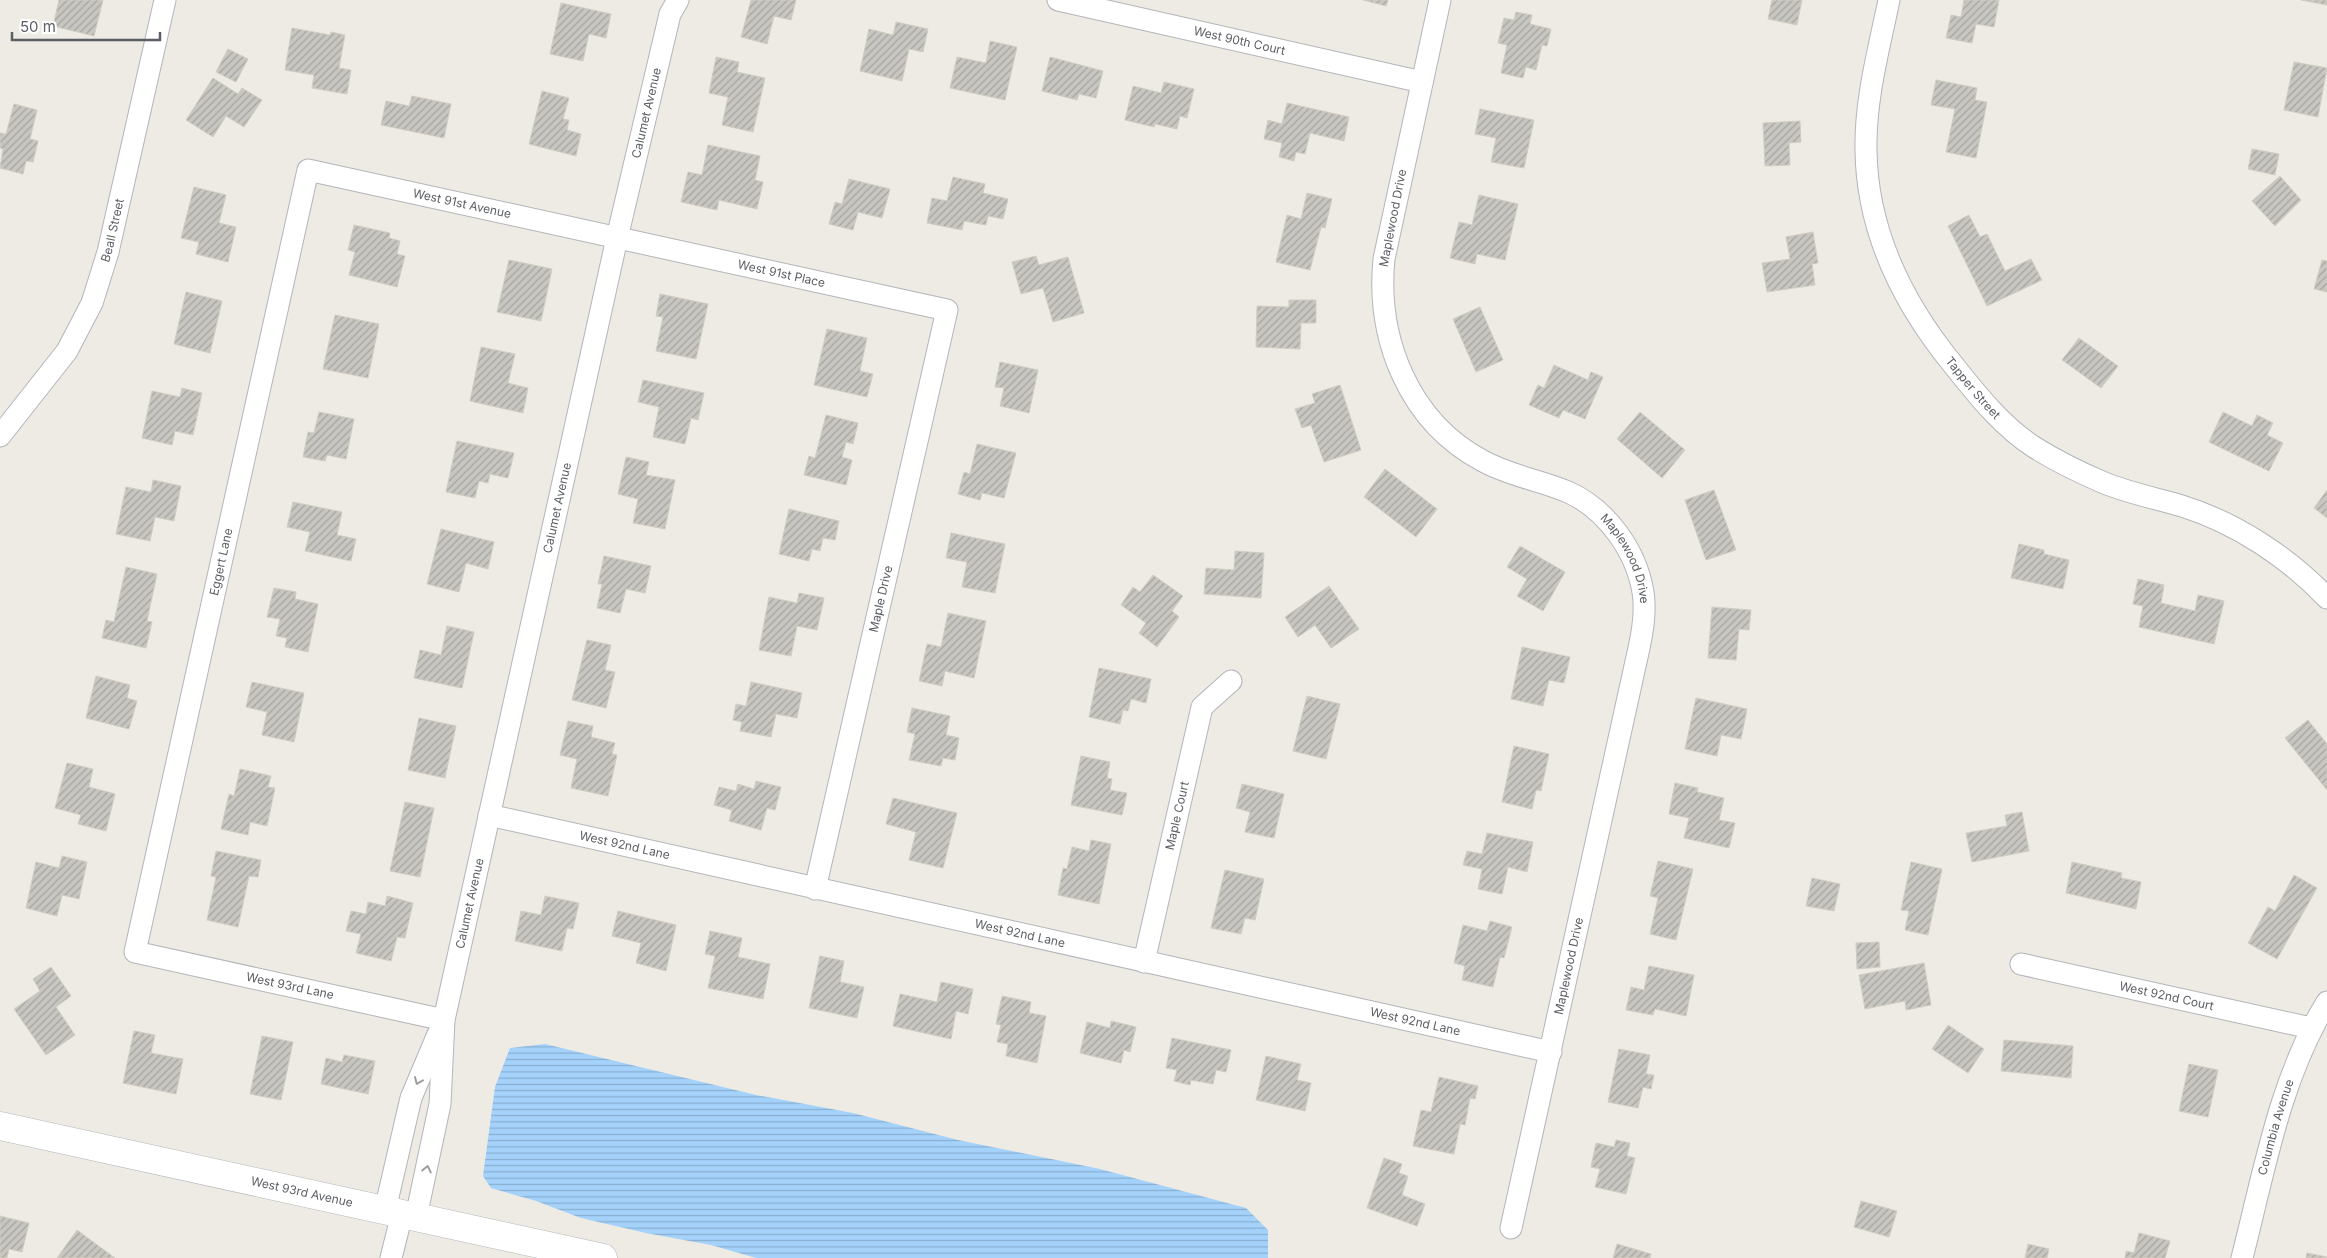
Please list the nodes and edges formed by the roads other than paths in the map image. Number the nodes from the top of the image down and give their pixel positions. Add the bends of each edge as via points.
1 (165, 0) edge
2 (678, 0) edge
3 (1058, 0) edge
4 (1440, 0) edge
5 (1889, 0) edge
6 (1422, 82) junction
7 (308, 170) joint
8 (617, 238) junction
9 (947, 310) joint
10 (0, 436) edge
11 (2327, 598) edge
12 (1231, 681) dead end
13 (489, 815) junction
14 (815, 889) junction
15 (135, 952) joint
16 (1144, 962) junction
17 (2021, 964) dead end
18 (2327, 1002) edge
19 (444, 1020) junction
20 (2311, 1028) junction
21 (1550, 1052) junction
22 (0, 1126) edge
23 (401, 1214) junction
24 (1511, 1228) dead end
25 (391, 1258) edge
26 (603, 1258) edge
27 (2242, 1258) edge

1 - 10 street, Beall Street via 116,216 92,303 67,351
2 - 8 street, Calumet Avenue via 670,14
3 - 6 street, West 90th Court
4 - 6 street, Maplewood Drive
5 - 11 street, Tapper Street via 1868,112 1868,185 1880,238 1895,276 1917,317 1940,350 1986,405 2033,446 2103,483 2183,506 2253,538
6 - 21 street, Maplewood Drive via 1382,280 1384,318 1398,366 1425,413 1466,451 1498,470 1570,493 1600,513 1624,544 1640,578 1643,593 1643,629
7 - 8 street, West 91st Avenue
7 - 15 street, Eggert Lane
8 - 9 street, West 91st Place
8 - 13 street, Calumet Avenue
9 - 14 street, Maple Drive
12 - 16 street, Maple Court via 1202,707
13 - 14 street, West 92nd Lane
13 - 19 street, Calumet Avenue
14 - 16 street, West 92nd Lane
15 - 19 street, West 93rd Lane
16 - 21 street, West 92nd Lane
17 - 20 street, West 92nd Court
18 - 20 street, Columbia Avenue
23 -> 19 street, Calumet Avenue via 440,1104
19 -> 23 street, Calumet Avenue via 411,1098
20 - 27 street, Columbia Avenue via 2282,1103
21 - 24 street, Maplewood Drive
22 - 23 street, West 93rd Avenue
23 - 25 street, Calumet Avenue
23 - 26 street, West 93rd Avenue

